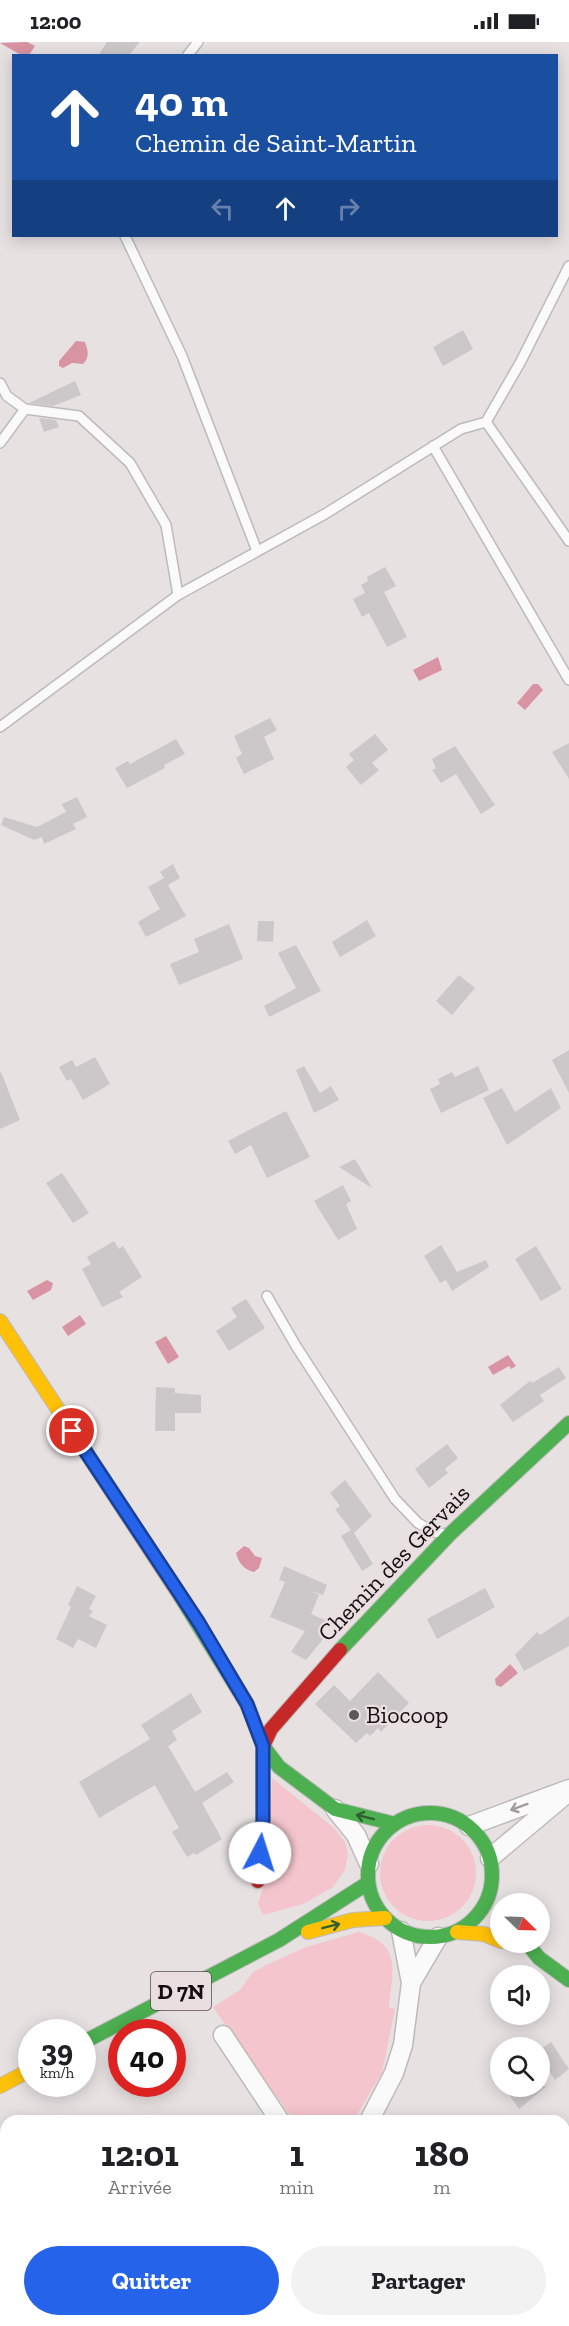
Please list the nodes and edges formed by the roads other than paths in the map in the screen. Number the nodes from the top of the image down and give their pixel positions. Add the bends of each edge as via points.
1 (198, 42) edge
2 (189, 54) edge
3 (125, 237) edge
4 (569, 266) edge
5 (0, 383) edge
6 (25, 410) junction
7 (486, 422) junction
8 (0, 443) edge
9 (433, 446) junction
10 (569, 541) edge
11 (257, 551) junction
12 (178, 596) junction
13 (569, 680) edge
14 (0, 727) edge
15 (267, 1296) dead end
16 (0, 1321) edge
17 (569, 1423) edge
18 (450, 1534) junction
19 (263, 1746) junction
20 (569, 1790) edge
21 (335, 1809) junction
22 (395, 1824) junction
23 (469, 1826) junction
24 (490, 1858) junction
25 (369, 1864) junction
26 (258, 1881) dead end
27 (368, 1883) junction
28 (491, 1889) junction
29 (493, 1893) edge
30 (385, 1918) junction
31 (401, 1930) junction
32 (457, 1932) junction
33 (438, 1937) junction
34 (490, 1937) edge
35 (279, 1940) junction
36 (528, 1953) edge
37 (535, 1953) edge
38 (539, 1958) junction
39 (569, 1980) edge
40 (411, 1983) junction
41 (223, 2035) dead end
42 (96, 2036) edge
43 (18, 2076) edge
44 (0, 2086) edge
45 (271, 2115) edge
46 (372, 2115) edge

1 - 2 lane
3 - 11 lane via 182,356
4 - 7 lane
5 - 6 lane via 7,396
6 - 8 lane
6 - 12 lane via 79,416 130,463 166,525
7 - 9 lane via 461,429
7 - 10 lane
9 - 11 lane via 325,514
9 - 13 lane
11 - 12 lane
12 - 14 lane
15 - 18 lane via 395,1499 429,1530
16 - 19 street via 199,1623 247,1704
17 - 18 street, Chemin des Gervais
18 - 19 street, Chemin des Gervais via 308,1684 271,1729
19 - 21 street via 279,1767
19 - 26 street
20 -> 23 street
20 - 24 street
22 -> 21 street
21 - 25 street via 356,1835
22 - 23 street via 413,1815 432,1813 452,1816
22 - 25 street via 374,1847
23 - 24 street via 482,1840
24 - 28 street
25 - 27 street
27 - 30 street
27 - 35 street, D 7N
28 - 29 street
28 - 32 street via 479,1914
30 - 31 street
35 -> 30 street, D 7N via 353,1920
31 - 33 street via 421,1938
31 - 40 street
32 - 33 street
32 - 34 street
33 - 40 street
35 - 42 street, D 7N
36 - 38 street
37 - 38 street
38 - 39 street
40 - 46 street via 403,2045
41 - 45 street
43 - 44 street

